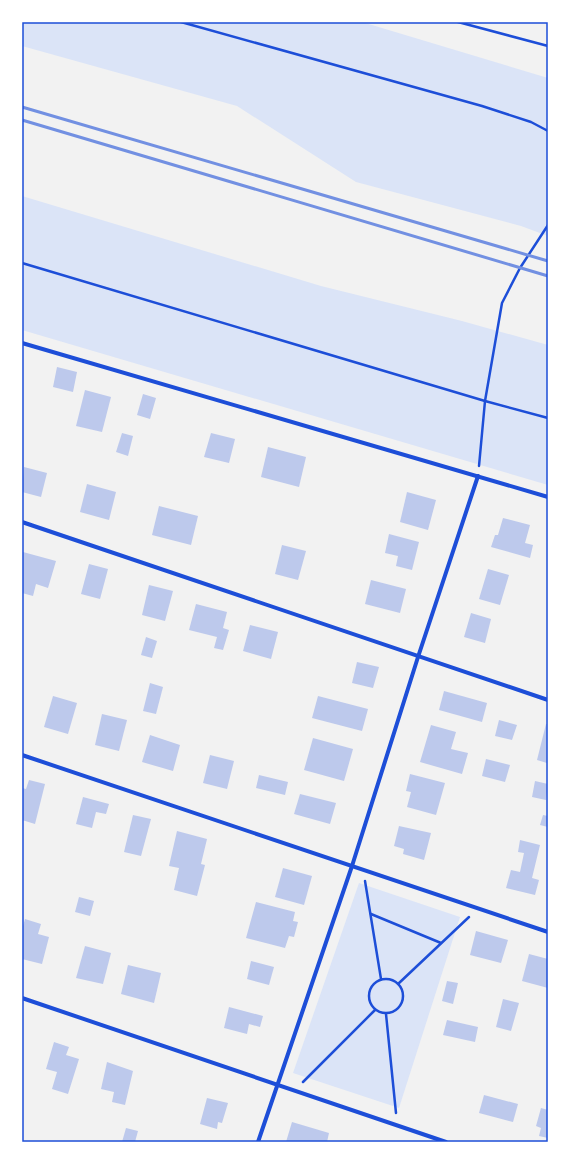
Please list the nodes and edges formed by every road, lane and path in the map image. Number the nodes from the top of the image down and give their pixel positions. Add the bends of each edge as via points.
1 (181, 22) edge
2 (458, 22) edge
3 (548, 46) edge
4 (548, 130) edge
5 (548, 225) edge
6 (22, 263) edge
7 (22, 343) edge
8 (485, 401) junction
9 (548, 418) edge
10 (478, 476) junction
11 (548, 497) edge
12 (22, 522) edge
13 (418, 657) junction
14 (548, 700) edge
15 (22, 754) edge
16 (352, 866) junction
17 (363, 870) junction
18 (478, 908) junction
19 (370, 914) junction
20 (548, 932) edge
21 (441, 943) junction
22 (381, 979) junction
23 (398, 984) junction
24 (22, 998) edge
25 (375, 1010) junction
26 (386, 1014) junction
27 (277, 1085) junction
28 (294, 1091) junction
29 (397, 1126) junction
30 (258, 1142) edge
31 (446, 1142) edge

1 - 4 path via 482,106
2 - 3 path
5 - 8 path via 502,302
6 - 8 path
7 - 10 street
8 - 9 path
8 - 10 path
10 - 11 street
10 - 13 street
12 - 13 street
13 - 14 street
13 - 16 street
15 - 16 street
16 - 17 street
16 - 27 street
17 - 18 street
17 - 19 path
18 - 20 street
18 - 21 path
19 - 21 path
19 - 22 path
21 - 23 path
22 - 23 path via 390,979
22 - 25 path via 374,983 368,992 369,1004
23 - 26 path via 402,991 402,1003 394,1012
24 - 27 street
25 - 26 path
25 - 28 path
26 - 29 path
27 - 28 street
27 - 30 street
28 - 29 street
29 - 31 street

